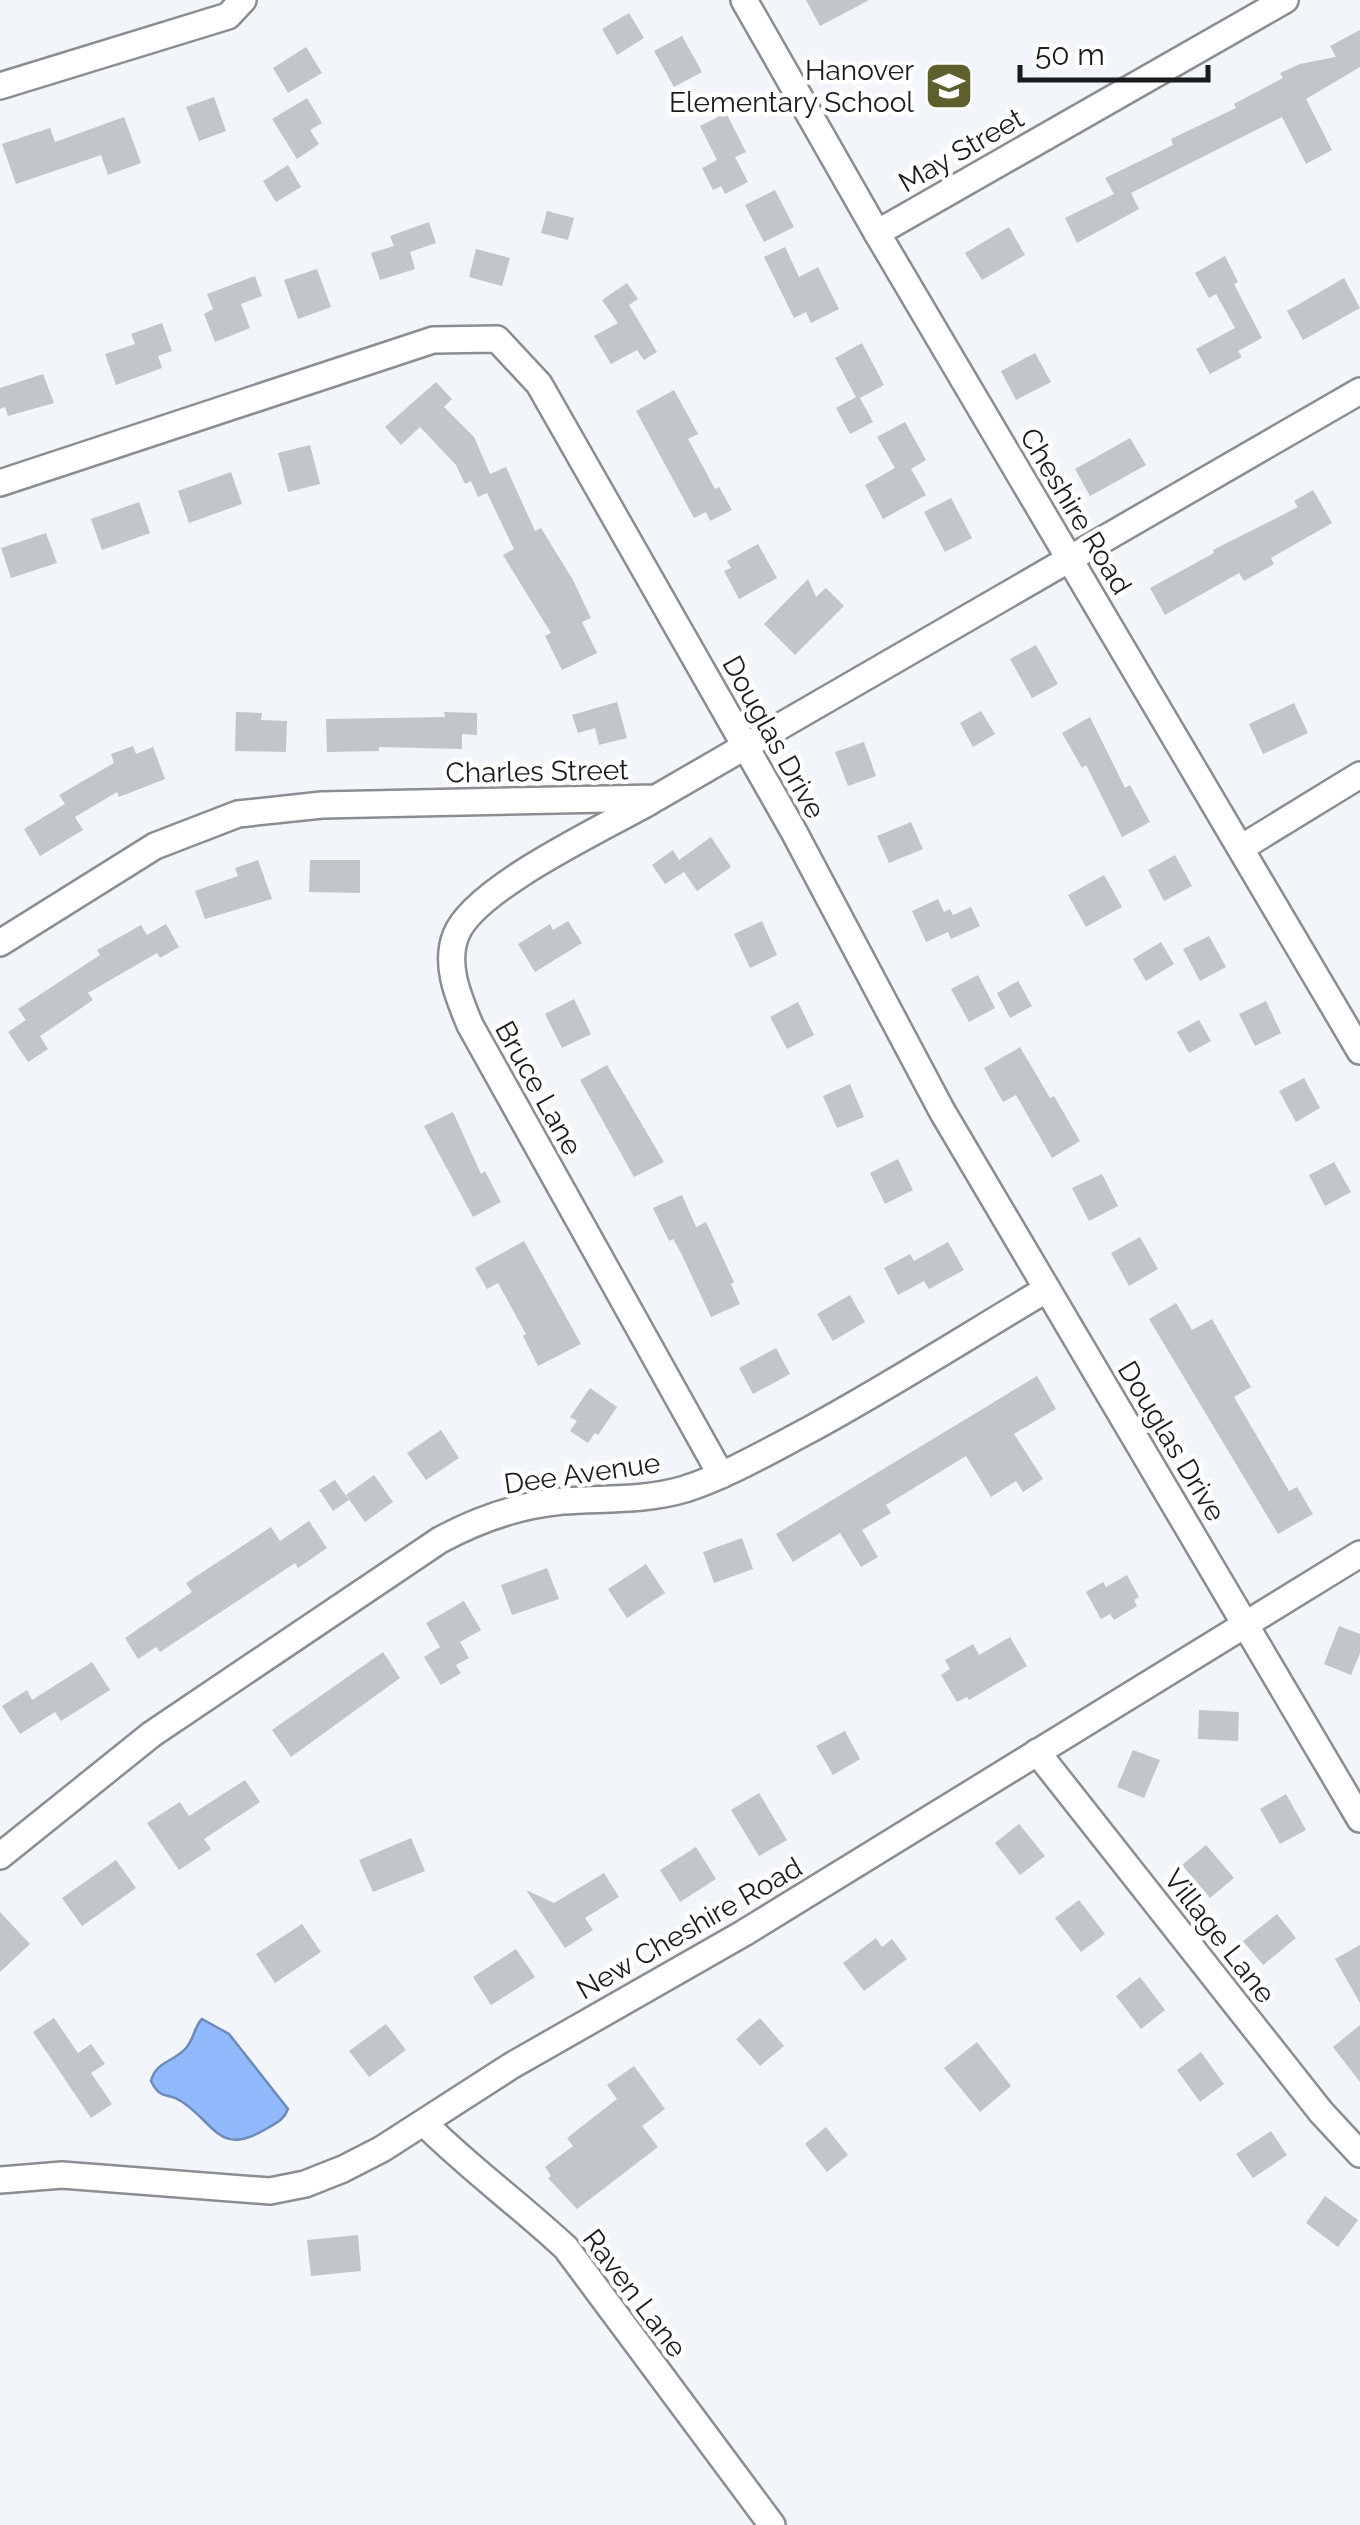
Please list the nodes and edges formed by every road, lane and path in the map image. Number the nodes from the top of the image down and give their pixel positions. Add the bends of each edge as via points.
1 (243, 0) edge
2 (744, 0) edge
3 (1284, 0) edge
4 (0, 86) edge
5 (876, 233) junction
6 (1360, 391) edge
7 (0, 483) edge
8 (1069, 560) junction
9 (746, 747) junction
10 (1360, 775) edge
11 (656, 798) junction
12 (1240, 848) junction
13 (0, 943) edge
14 (1360, 1051) edge
15 (1047, 1289) junction
16 (721, 1475) junction
17 (1360, 1554) edge
18 (1245, 1624) junction
19 (1038, 1752) junction
20 (1360, 1819) edge
21 (0, 1856) edge
22 (424, 2123) junction
23 (1360, 2154) edge
24 (0, 2180) edge
25 (772, 2525) edge

1 - 4 street via 228,16
2 - 5 street, Cheshire Road
3 - 5 street, May Street
5 - 8 street, Cheshire Road
6 - 8 street, Charles Street
7 - 9 street, Douglas Drive via 433,340 497,340 539,384
8 - 9 street, Charles Street
8 - 12 street, Cheshire Road
9 - 11 street, Charles Street
9 - 15 street, Douglas Drive via 942,1111
10 - 12 street
11 - 13 street, Charles Street via 322,804 238,814 155,846
11 - 16 street, Bruce Lane via 491,891 455,937 452,963 470,1025
12 - 14 street, Cheshire Road
15 - 16 street, Dee Avenue
15 - 18 street, Douglas Drive
16 - 21 street, Dee Avenue via 641,1498 518,1508 440,1540 152,1734
17 - 18 street, New Cheshire Road
18 - 19 street, New Cheshire Road
18 - 20 street
19 - 22 street, New Cheshire Road
19 - 23 street, Village Lane
22 - 24 street, New Cheshire Road via 343,2169 270,2191 62,2176
22 - 25 street, Raven Lane via 566,2248

